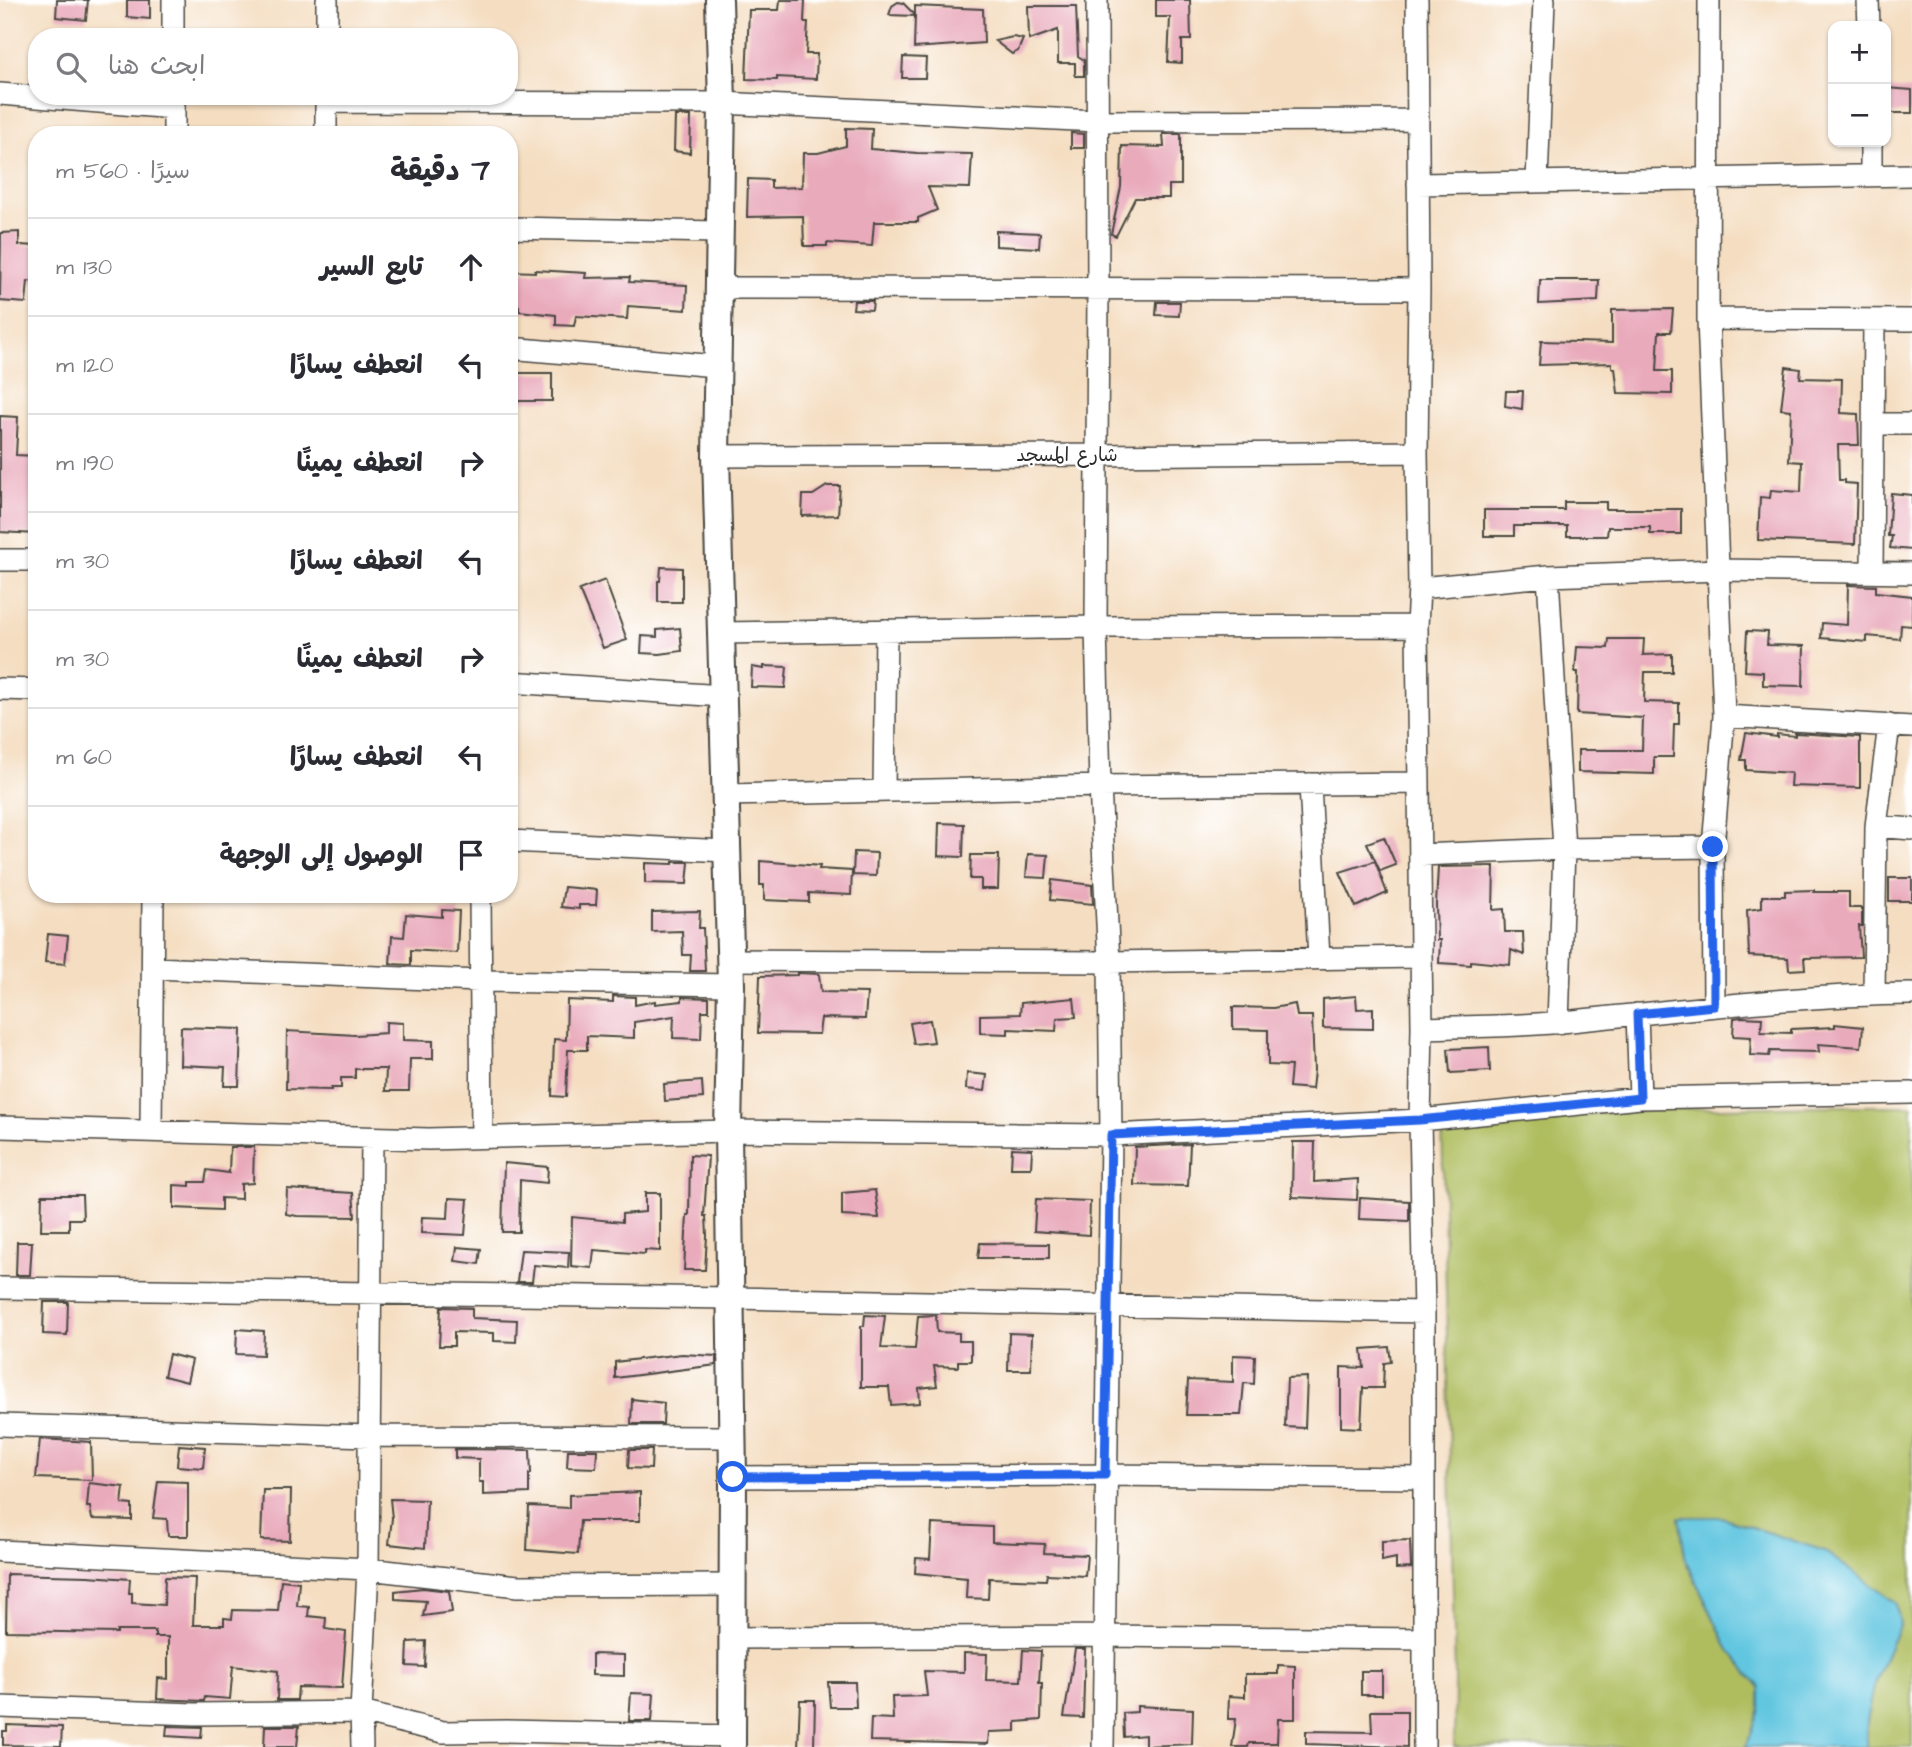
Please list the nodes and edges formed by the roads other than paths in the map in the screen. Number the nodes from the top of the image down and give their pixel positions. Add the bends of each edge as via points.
1 (173, 0) edge
2 (327, 0) edge
3 (719, 0) edge
4 (1097, 0) edge
5 (1417, 0) edge
6 (1545, 0) edge
7 (1709, 0) edge
8 (1868, 0) edge
9 (1869, 21) edge
10 (173, 28) edge
11 (327, 28) edge
12 (0, 94) edge
13 (28, 95) edge
14 (518, 101) edge
15 (722, 103) junction
16 (174, 105) edge
17 (326, 105) edge
18 (1418, 120) junction
19 (1097, 121) junction
20 (174, 126) edge
21 (326, 126) edge
22 (1871, 147) edge
23 (1912, 174) edge
24 (1871, 176) junction
25 (1708, 180) junction
26 (1537, 183) junction
27 (1418, 184) junction
28 (518, 228) edge
29 (719, 232) junction
30 (719, 288) junction
31 (1098, 288) junction
32 (1419, 289) junction
33 (1708, 319) junction
34 (1874, 320) junction
35 (1912, 320) edge
36 (518, 349) edge
37 (716, 366) junction
38 (1874, 424) junction
39 (1912, 424) edge
40 (1417, 452) junction
41 (1096, 455) junction
42 (716, 456) junction
43 (0, 560) edge
44 (28, 561) edge
45 (1720, 570) junction
46 (1872, 572) junction
47 (1912, 573) edge
48 (1548, 576) junction
49 (1419, 588) junction
50 (1417, 626) junction
51 (1096, 627) junction
52 (886, 630) junction
53 (720, 632) junction
54 (518, 683) edge
55 (0, 689) edge
56 (28, 690) edge
57 (723, 696) junction
58 (1724, 716) junction
59 (1889, 724) junction
60 (1912, 727) edge
61 (1419, 783) junction
62 (1310, 784) junction
63 (1100, 786) junction
64 (884, 791) junction
65 (726, 795) junction
66 (1876, 826) junction
67 (1912, 829) edge
68 (518, 841) edge
69 (1713, 847) junction
70 (1564, 849) junction
71 (728, 851) junction
72 (1420, 855) junction
73 (153, 903) edge
74 (480, 903) edge
75 (1420, 957) junction
76 (1319, 959) junction
77 (1109, 962) junction
78 (154, 968) junction
79 (730, 973) junction
80 (480, 981) junction
81 (1912, 994) edge
82 (1874, 995) junction
83 (1714, 1006) junction
84 (1637, 1014) junction
85 (1558, 1023) junction
86 (1422, 1028) junction
87 (1912, 1093) edge
88 (1640, 1098) junction
89 (1420, 1120) junction
90 (0, 1127) edge
91 (729, 1130) junction
92 (151, 1131) junction
93 (1111, 1135) junction
94 (482, 1137) junction
95 (372, 1138) junction
96 (0, 1288) edge
97 (370, 1293) junction
98 (730, 1298) junction
99 (1108, 1305) junction
100 (1424, 1312) junction
101 (0, 1425) edge
102 (370, 1436) junction
103 (732, 1437) junction
104 (1105, 1475) junction
105 (733, 1477) junction
106 (1424, 1478) junction
107 (0, 1551) edge
108 (368, 1569) junction
109 (733, 1585) junction
110 (1102, 1636) junction
111 (734, 1638) junction
112 (1424, 1639) junction
113 (0, 1707) edge
114 (361, 1712) junction
115 (732, 1742) edge
116 (362, 1747) edge
117 (1102, 1747) edge
118 (1424, 1747) edge

1 - 10 street
2 - 11 street
3 - 15 street
4 - 19 street
5 - 18 street
6 - 26 street
7 - 25 street
8 - 9 street
12 - 13 street
14 - 15 street
15 - 19 street
15 - 29 street
16 - 20 street
17 - 21 street
18 - 19 street
18 - 27 street
19 - 31 street
22 - 24 street
23 - 24 street
24 - 25 street
25 - 26 street
25 - 33 street
26 - 27 street
27 - 32 street
28 - 29 street
29 - 30 street
30 - 31 street
30 - 37 street
31 - 32 street
31 - 41 street
32 - 40 street
33 - 34 street
33 - 45 street
34 - 35 street
34 - 38 street
36 - 37 street
37 - 42 street
38 - 39 street
38 - 46 street
40 - 41 street, شارع المسجد
40 - 49 street
41 - 42 street, شارع المسجد
41 - 51 street
42 - 53 street
43 - 44 street
45 - 46 street
45 - 48 street
45 - 58 street
46 - 47 street
48 - 49 street
48 - 70 street
49 - 50 street
50 - 51 street
50 - 61 street
51 - 52 street
51 - 63 street
52 - 53 street
52 - 64 street
53 - 57 street
54 - 57 street
55 - 56 street
57 - 65 street
58 - 59 street
58 - 69 street
59 - 60 street
59 - 66 street
61 - 62 street
61 - 72 street
62 - 63 street
62 - 76 street
63 - 64 street
63 - 77 street
64 - 65 street
65 - 71 street
66 - 67 street
66 - 82 street
68 - 71 street
69 - 70 street
69 - 83 street
70 - 72 street
70 - 85 street
71 - 79 street
72 - 75 street
73 - 78 street
74 - 80 street
75 - 76 street
75 - 86 street
76 - 77 street
77 - 79 street
77 - 93 street
78 - 80 street
78 - 92 street
79 - 80 street
79 - 91 street
80 - 94 street
81 - 82 street
82 - 83 street
83 - 84 street
84 - 85 street
84 - 88 street
85 - 86 street
86 - 89 street
87 - 88 street
88 - 89 street
89 - 93 street
89 - 100 street
90 - 92 street
91 - 93 street
91 - 94 street
91 - 98 street
92 - 95 street
93 - 99 street
94 - 95 street
95 - 97 street
96 - 97 street
97 - 98 street
97 - 102 street
98 - 99 street
98 - 103 street
99 - 100 street
99 - 104 street
100 - 106 street
101 - 102 street
102 - 103 street
102 - 108 street
103 - 105 street
104 - 105 street
104 - 106 street
104 - 110 street
105 - 109 street
106 - 112 street
107 - 108 street
108 - 109 street via 518,1586
108 - 114 street
109 - 111 street
110 - 111 street
110 - 112 street
110 - 117 street
111 - 115 street
112 - 118 street
113 - 114 street via 195,1714
114 - 115 street via 443,1732
114 - 116 street

